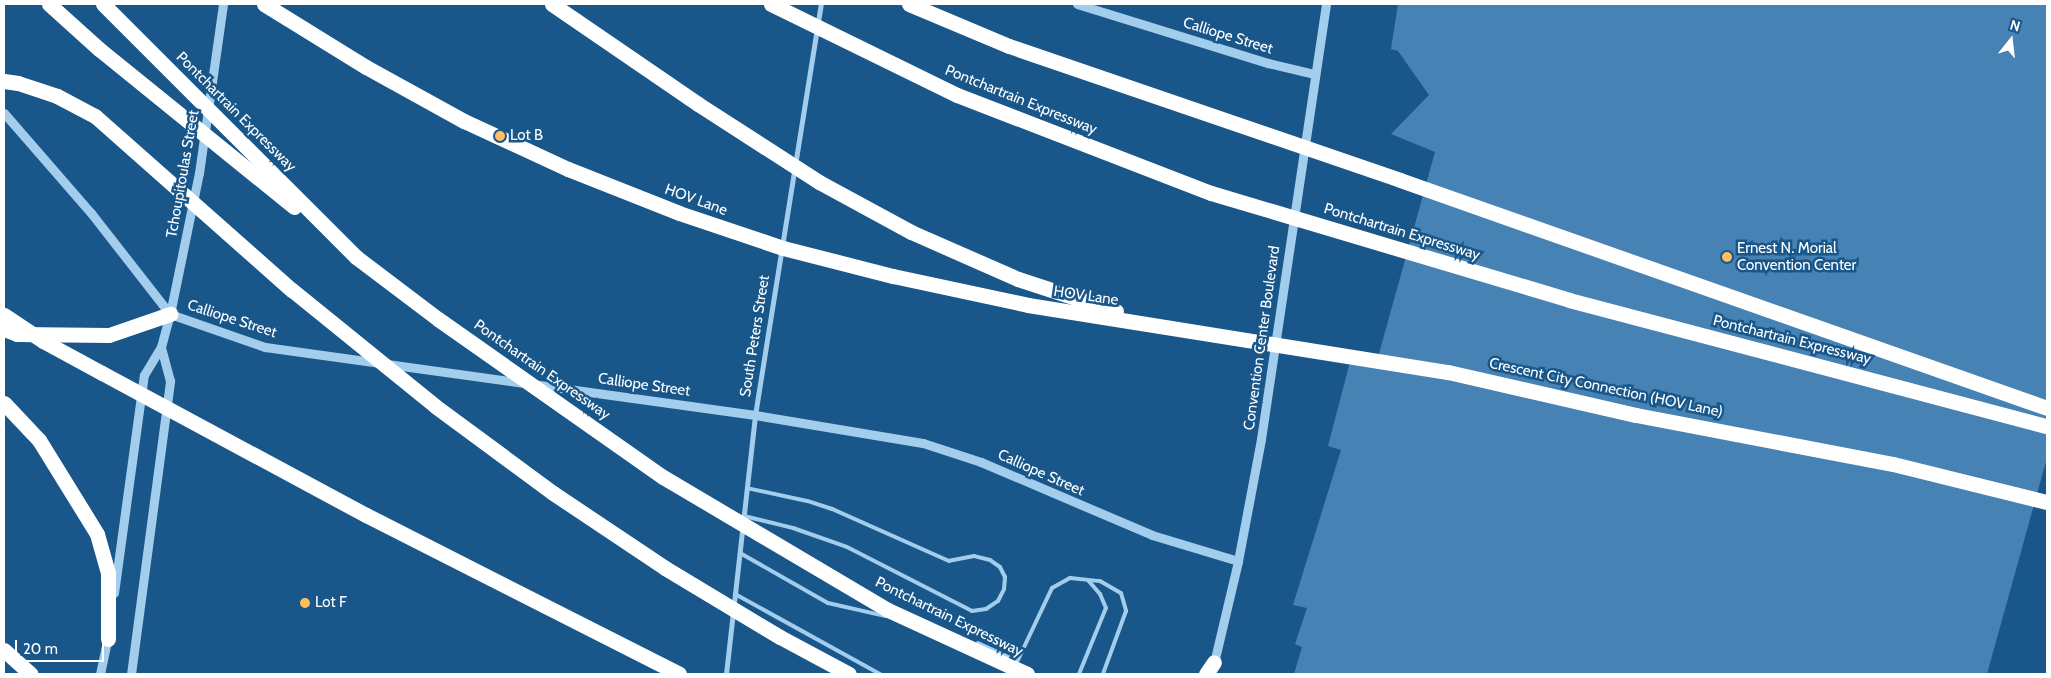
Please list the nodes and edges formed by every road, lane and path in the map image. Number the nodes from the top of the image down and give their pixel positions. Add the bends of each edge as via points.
1 (49, 4) edge
2 (103, 4) edge
3 (223, 4) edge
4 (264, 4) edge
5 (552, 4) edge
6 (770, 4) edge
7 (821, 4) edge
8 (909, 4) edge
9 (1077, 4) edge
10 (1326, 4) edge
11 (1314, 74) junction
12 (4, 82) edge
13 (4, 113) edge
14 (356, 257) junction
15 (170, 314) junction
16 (4, 315) edge
17 (1155, 324) junction
18 (4, 329) edge
19 (161, 347) junction
20 (4, 403) edge
21 (2047, 408) edge
22 (756, 415) junction
23 (2047, 426) edge
24 (747, 488) junction
25 (2047, 502) edge
26 (744, 516) junction
27 (740, 553) junction
28 (1238, 561) junction
29 (1088, 580) junction
30 (735, 594) junction
31 (942, 629) dead end
32 (108, 639) junction
33 (976, 642) dead end
34 (4, 650) edge
35 (1017, 661) junction
36 (1210, 670) edge
37 (31, 674) edge
38 (100, 674) edge
39 (131, 674) edge
40 (678, 674) edge
41 (726, 674) edge
42 (849, 674) edge
43 (880, 674) edge
44 (1011, 674) edge
45 (1027, 674) edge
46 (1079, 674) edge
47 (1103, 674) edge

1 - 14 highway via 99,49
2 - 14 highway, Pontchartrain Expressway
3 - 15 street, Tchoupitoulas Street via 199,173
4 - 17 highway, HOV Lane via 366,67 464,121 679,213 783,248 893,276 1028,305
5 - 17 highway via 819,182 911,232 1018,279
6 - 23 highway, Pontchartrain Expressway via 957,95 1210,193 1568,300
7 - 22 street, South Peters Street
8 - 21 highway via 1009,46
9 - 11 street, Calliope Street
10 - 11 street, Convention Center Boulevard
11 - 28 street, Convention Center Boulevard via 1261,439
12 - 42 highway via 18,83 57,96 95,116 292,290 435,406 553,493 665,568
13 - 15 street, Calliope Street via 91,213
14 - 45 highway, Pontchartrain Expressway via 438,319 664,476 888,610
15 - 18 highway via 109,335 17,334
15 - 19 street, Tchoupitoulas Street
15 - 22 street, Calliope Street via 266,347
16 - 40 highway via 102,374 366,515
17 - 25 highway, Crescent City Connection (HOV Lane) via 1448,372 1636,415 1893,464
19 - 32 street, Tchoupitoulas Street via 144,375
19 - 39 street via 170,381
20 - 32 highway via 39,440 97,534 108,573
22 - 24 street, South Peters Street
22 - 28 street, Calliope Street via 923,443 981,462 1152,535
24 - 26 street, South Peters Street
24 - 26 lane via 832,509 949,561 974,556 990,560 1000,567 1005,577 1004,589 998,601 986,609 972,611 846,547 793,528
26 - 27 street, South Peters Street
27 - 30 street, South Peters Street
27 - 31 lane via 828,603
28 - 36 street, Convention Center Boulevard
29 - 35 lane via 1070,578 1052,588
29 - 46 lane via 1100,594 1106,608
29 - 47 lane via 1100,581 1120,593 1126,611
30 - 41 street, South Peters Street
30 - 43 lane
32 - 38 street, Tchoupitoulas Street
33 - 35 lane
34 - 37 highway
35 - 44 lane

